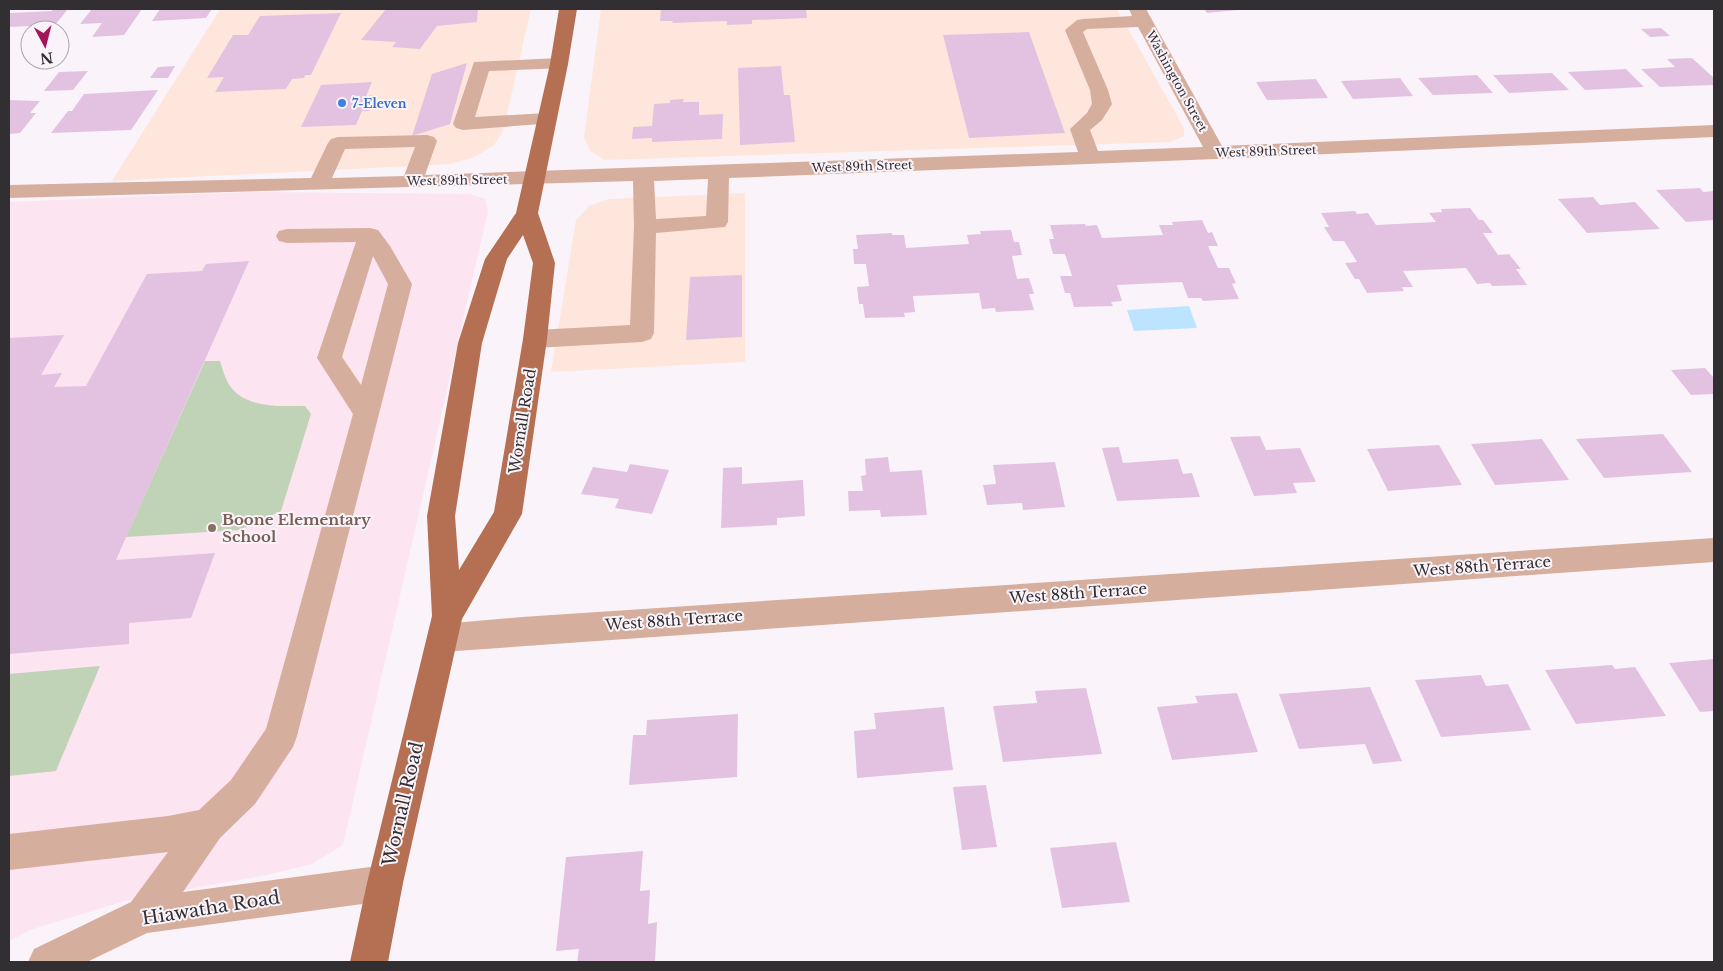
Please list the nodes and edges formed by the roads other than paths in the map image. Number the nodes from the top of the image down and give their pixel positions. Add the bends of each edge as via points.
1 (568, 9) edge
2 (1141, 15) edge
3 (559, 64) junction
4 (547, 119) junction
5 (463, 124) junction
6 (1714, 131) edge
7 (427, 141) junction
8 (1216, 153) junction
9 (1090, 158) junction
10 (719, 171) junction
11 (643, 174) junction
12 (534, 178) junction
13 (412, 181) junction
14 (319, 184) junction
15 (9, 192) edge
16 (527, 213) junction
17 (645, 227) junction
18 (370, 235) junction
19 (287, 236) dead end
20 (535, 340) junction
21 (367, 414) junction
22 (1714, 550) edge
23 (445, 627) junction
24 (208, 826) junction
25 (9, 852) edge
26 (385, 883) junction
27 (144, 915) junction
28 (47, 962) edge
29 (369, 962) edge

1 - 3 main road, Wornall Road
2 - 8 street, Washington Street
2 - 9 street via 1083,24 1074,30 1102,104 1095,116 1080,129
3 - 4 main road, Wornall Road
3 - 5 street via 481,66
4 - 5 street
4 - 12 main road, Wornall Road
5 - 7 street
6 - 8 street, West 89th Street
7 - 13 street
7 - 14 street via 338,143
8 - 9 street, West 89th Street
9 - 10 street, West 89th Street
10 - 11 street, West 89th Street
10 - 17 street via 717,222
11 - 12 street, West 89th Street
11 - 17 street
12 - 13 street, West 89th Street
12 - 16 main road, Wornall Road
13 - 14 street, West 89th Street
14 - 15 street, West 89th Street
16 - 20 main road, Wornall Road via 544,263
16 - 23 main road, Wornall Road via 496,259 470,343 440,516
17 - 20 street via 642,333
18 - 19 street
18 - 21 street via 400,284
18 - 21 street via 329,358
20 - 23 main road, Wornall Road via 508,514
21 - 24 street via 281,736 243,792
22 - 23 street, West 88th Terrace via 522,631
23 - 26 main road, Wornall Road
24 - 25 street via 168,834
24 - 27 street
26 - 27 street, Hiawatha Road
26 - 29 main road, Wornall Road
27 - 28 street, Hiawatha Road

